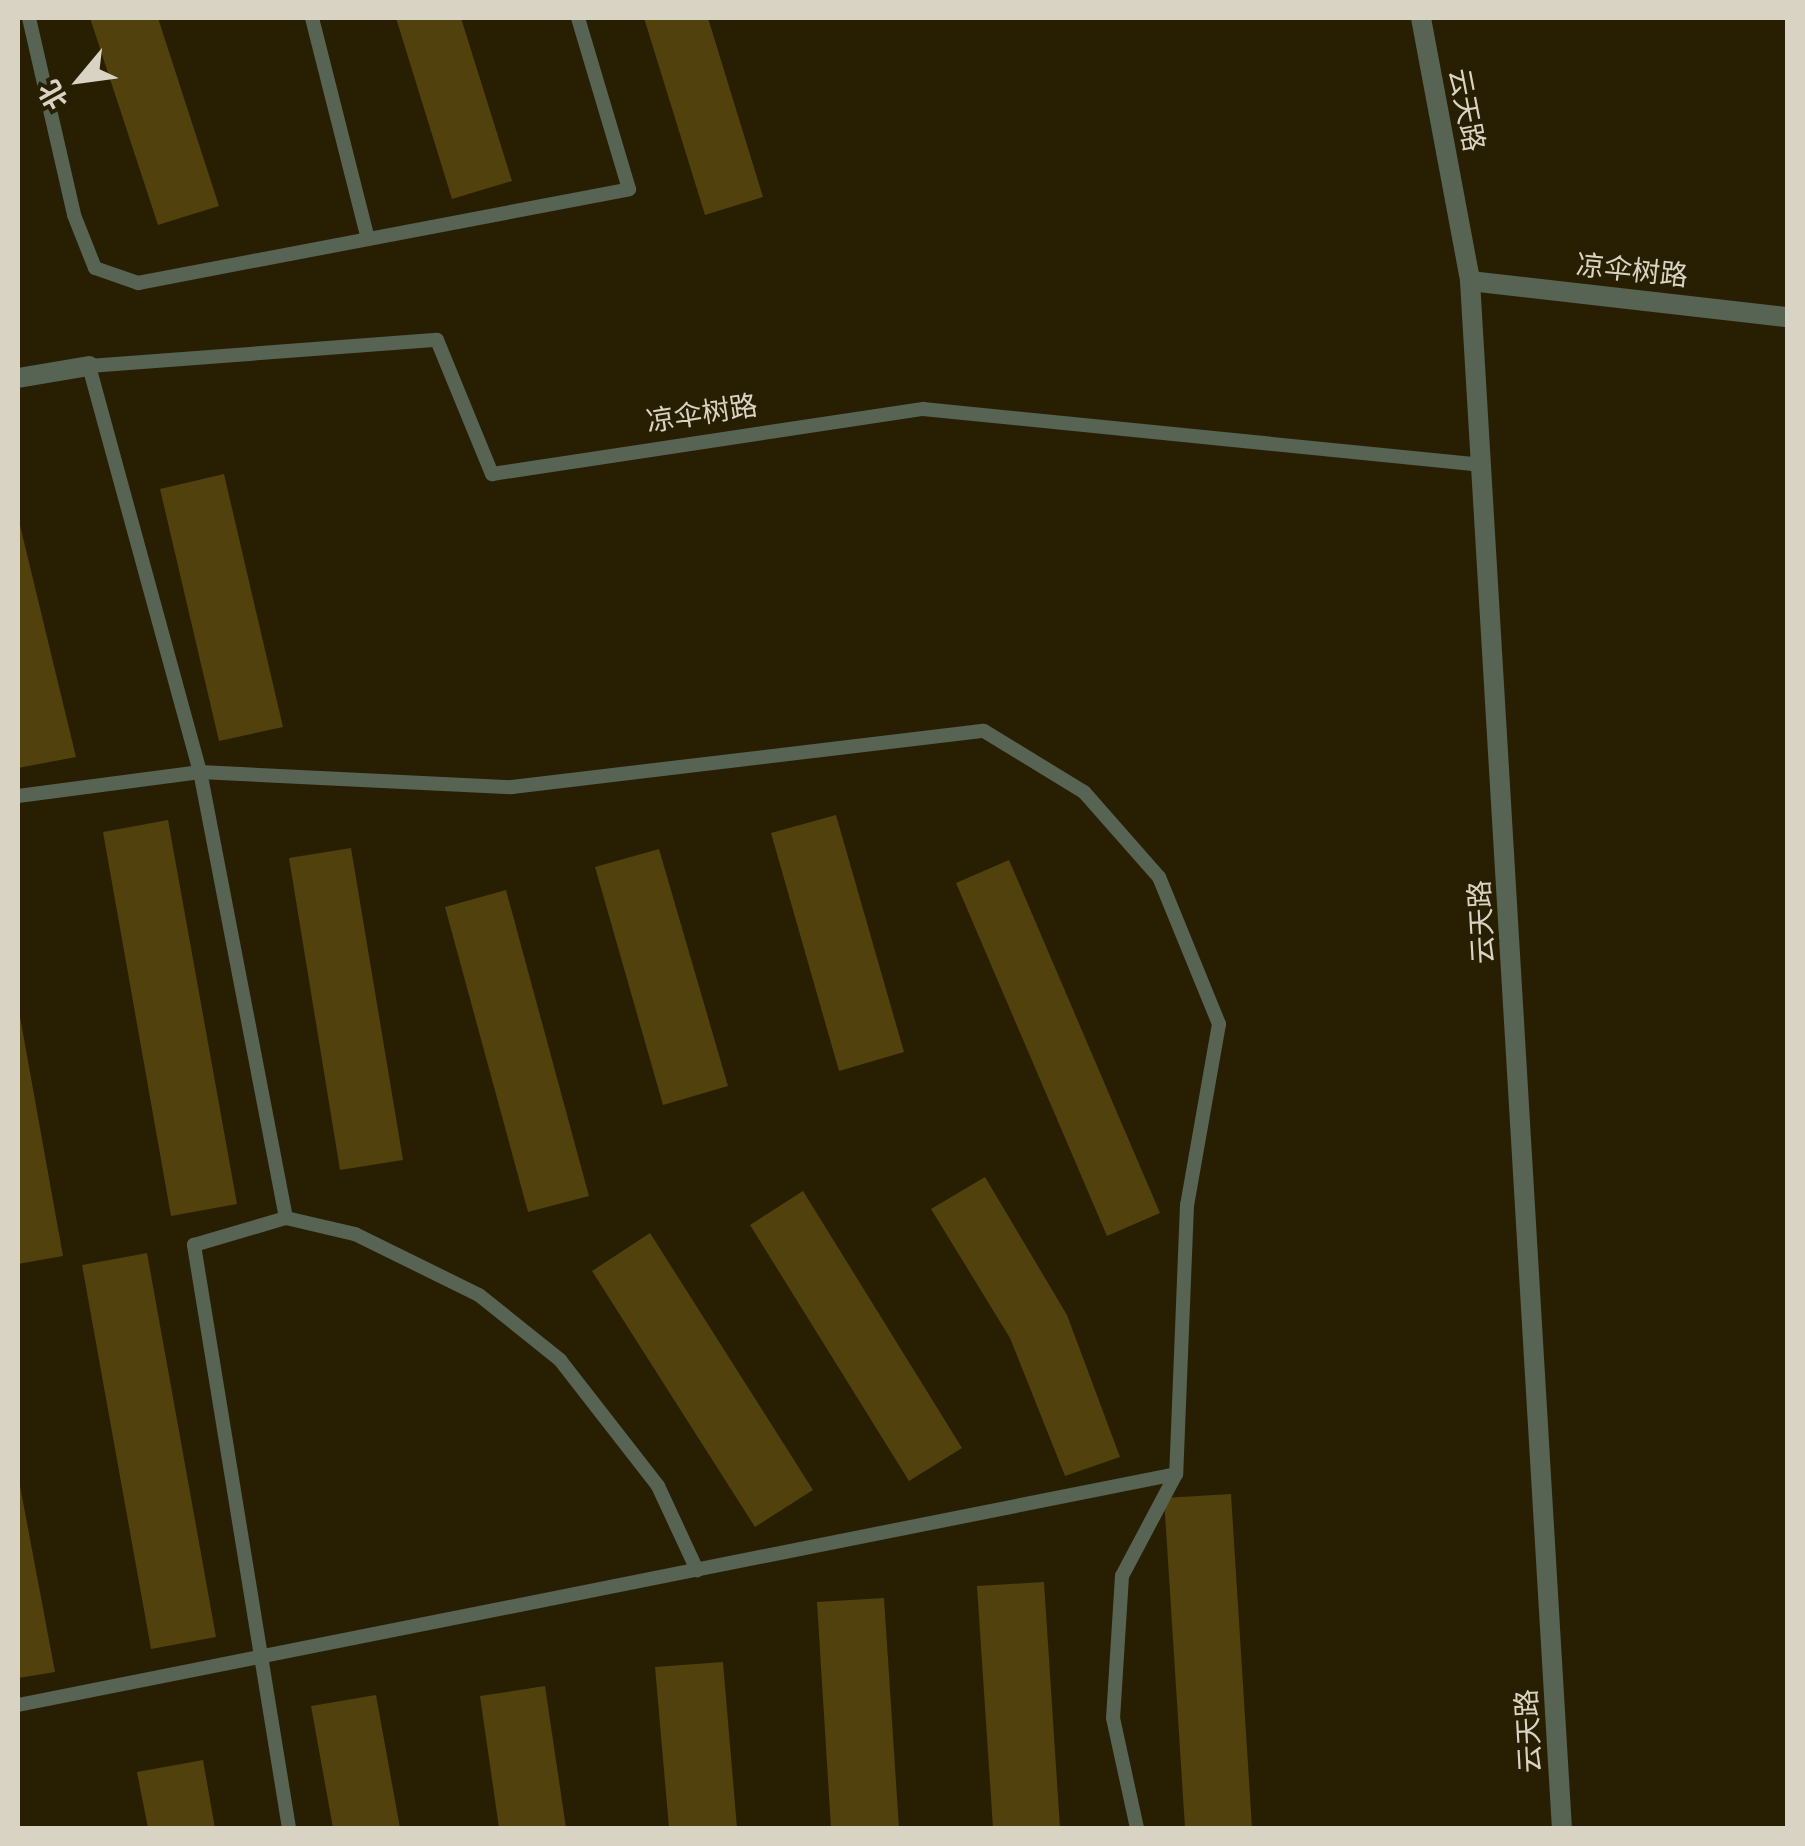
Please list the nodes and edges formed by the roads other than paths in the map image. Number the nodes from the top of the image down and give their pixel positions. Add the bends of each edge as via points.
1 (30, 18) edge
2 (312, 18) edge
3 (578, 18) edge
4 (1421, 18) edge
5 (368, 239) junction
6 (1470, 281) junction
7 (1788, 317) edge
8 (88, 366) junction
9 (18, 378) edge
10 (1483, 465) junction
11 (200, 772) junction
12 (18, 796) edge
13 (286, 1218) junction
14 (1176, 1474) junction
15 (697, 1570) junction
16 (262, 1657) junction
17 (18, 1705) edge
18 (289, 1828) edge
19 (1137, 1828) edge
20 (1562, 1828) edge

1 - 5 lane via 74,215 95,268 138,283
2 - 5 lane
3 - 5 lane via 629,189
4 - 6 street, 云天路
6 - 7 street, 凉伞树路
6 - 10 street, 云天路
8 - 9 street, 凉伞树路
8 - 10 lane, 凉伞树路 via 437,340 492,474 923,409
8 - 11 lane
10 - 20 street, 云天路
11 - 12 lane
11 - 13 lane
11 - 14 lane via 512,787 984,731 1084,792 1159,877 1218,1024 1187,1205
13 - 15 lane via 355,1234 479,1295 560,1360 658,1486
13 - 16 lane via 194,1244
14 - 15 lane
14 - 19 lane via 1122,1576 1113,1718
15 - 16 lane
16 - 17 lane
16 - 18 lane

